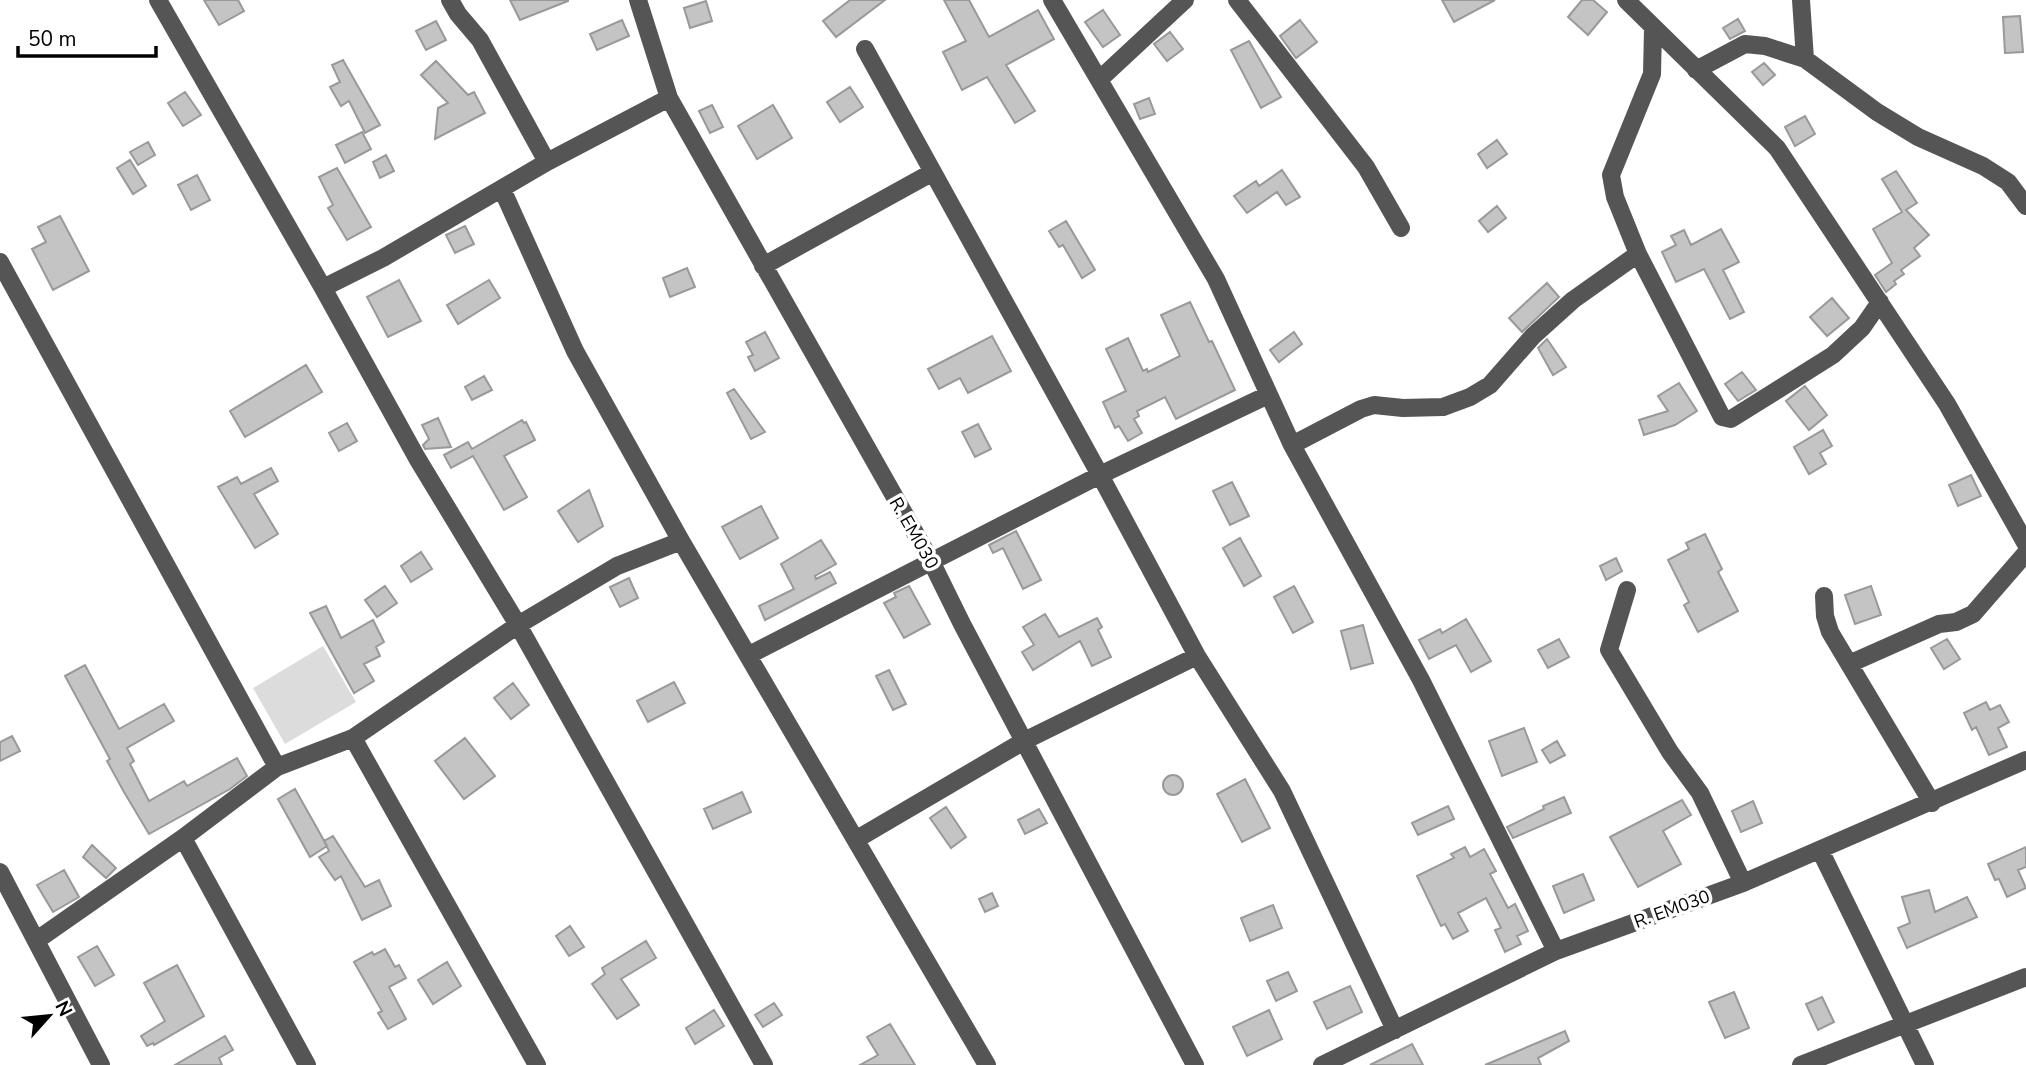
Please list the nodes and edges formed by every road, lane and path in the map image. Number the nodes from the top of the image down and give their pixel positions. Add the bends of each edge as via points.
1 (158, 0) edge
2 (450, 0) edge
3 (638, 0) edge
4 (1052, 0) edge
5 (1185, 0) edge
6 (1237, 0) edge
7 (1626, 0) edge
8 (1801, 0) edge
9 (1653, 29) junction
10 (865, 48) dead end
11 (1805, 59) junction
12 (1696, 70) junction
13 (1100, 79) junction
14 (669, 99) junction
15 (547, 162) junction
16 (933, 172) junction
17 (502, 189) junction
18 (2026, 206) edge
19 (1401, 228) dead end
20 (1638, 254) junction
21 (0, 262) edge
22 (763, 266) junction
23 (323, 288) junction
24 (1880, 302) junction
25 (1268, 395) junction
26 (1292, 445) junction
27 (1100, 475) junction
28 (681, 541) junction
29 (2026, 544) edge
30 (2026, 553) edge
31 (931, 561) junction
32 (1627, 590) dead end
33 (1824, 596) dead end
34 (518, 625) junction
35 (749, 655) junction
36 (1197, 656) junction
37 (1849, 664) junction
38 (353, 738) junction
39 (1024, 741) junction
40 (2026, 760) edge
41 (277, 767) junction
42 (1932, 803) junction
43 (183, 838) junction
44 (857, 839) junction
45 (1820, 850) junction
46 (0, 872) edge
47 (1743, 883) junction
48 (37, 940) junction
49 (1556, 951) junction
50 (2026, 977) edge
51 (1907, 1026) junction
52 (1395, 1030) junction
53 (101, 1065) edge
54 (307, 1065) edge
55 (537, 1065) edge
56 (764, 1065) edge
57 (987, 1065) edge
58 (1195, 1065) edge
59 (1322, 1065) edge
60 (1801, 1065) edge
61 (1925, 1065) edge

1 - 23 street
2 - 15 street via 480,40
3 - 14 street, R. EM030
4 - 13 street
5 - 13 street
6 - 19 street via 1366,167
7 - 9 street
8 - 11 street
9 - 12 street
9 - 20 street via 1652,74 1611,175
10 - 16 street
11 - 12 street via 1745,44
11 - 18 street via 1918,137 2008,182
12 - 24 street via 1777,148
13 - 25 street via 1216,279
14 - 15 street
14 - 22 street, R. EM030
15 - 17 street
16 - 22 street
16 - 27 street
17 - 23 street
17 - 28 street via 575,351
20 - 24 street via 1722,417 1731,419 1833,355 1862,328
20 - 26 street via 1573,300 1490,384 1469,397 1443,407 1374,405
21 - 41 street
22 - 31 street, R. EM030
23 - 34 street via 416,458
24 - 29 street via 1947,404
25 - 26 street
25 - 27 street
26 - 49 street via 1421,680
27 - 31 street
27 - 36 street
28 - 34 street via 617,566
28 - 35 street
30 - 37 street via 1973,614
31 - 35 street
31 - 39 street, R. EM030
32 - 47 street via 1609,650 1700,793
33 - 37 street via 1828,624
34 - 38 street
34 - 56 street
35 - 44 street
36 - 39 street
36 - 52 street via 1282,791
37 - 42 street
38 - 41 street
38 - 55 street
39 - 44 street
39 - 58 street, R. EM030
40 - 42 street, R. EM030
41 - 43 street
42 - 45 street, R. EM030
43 - 48 street
43 - 54 street
44 - 57 street
45 - 47 street, R. EM030
45 - 51 street
46 - 48 street
47 - 49 street, R. EM030
48 - 53 street
49 - 52 street, R. EM030
50 - 51 street
51 - 60 street
51 - 61 street
52 - 59 street, R. EM030

